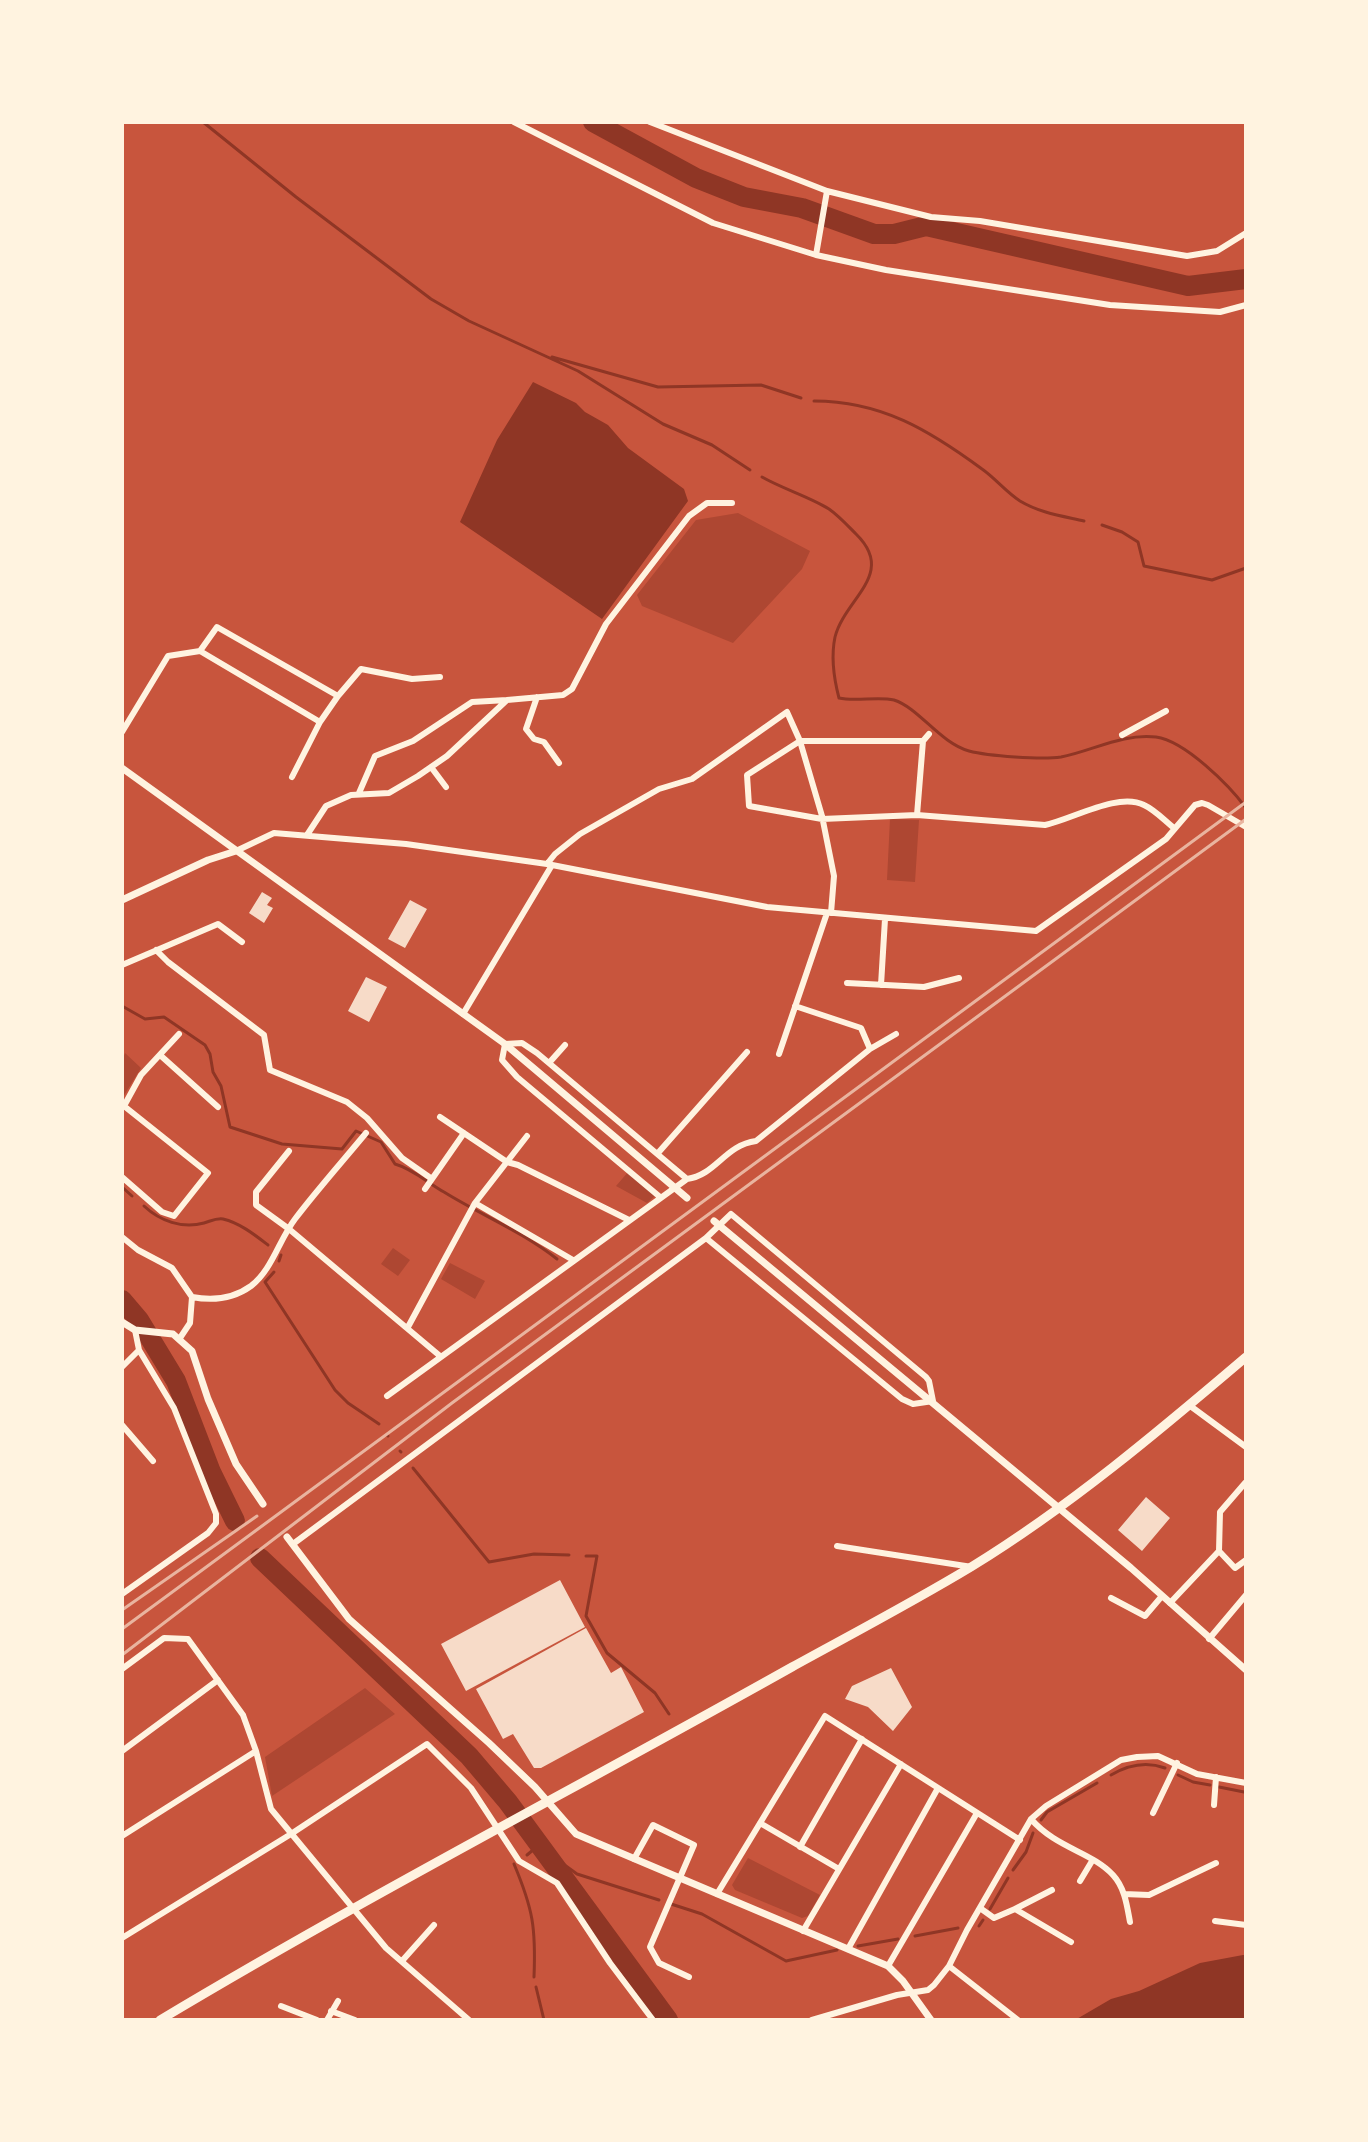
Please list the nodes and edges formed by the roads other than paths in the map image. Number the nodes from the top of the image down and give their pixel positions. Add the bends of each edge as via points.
1 (514, 122) edge
2 (650, 122) edge
3 (827, 195) junction
4 (1246, 233) edge
5 (816, 255) junction
6 (1246, 305) edge
7 (732, 503) dead end
8 (200, 651) junction
9 (440, 677) dead end
10 (338, 696) junction
11 (537, 697) junction
12 (507, 700) junction
13 (1166, 711) dead end
14 (320, 722) junction
15 (122, 732) edge
16 (929, 734) dead end
17 (1122, 735) dead end
18 (800, 741) junction
19 (923, 741) junction
20 (559, 763) dead end
21 (431, 767) junction
22 (122, 768) edge
23 (292, 777) dead end
24 (446, 787) dead end
25 (359, 793) junction
26 (917, 815) junction
27 (822, 819) junction
28 (1246, 827) edge
29 (1174, 828) junction
30 (307, 835) junction
31 (236, 851) junction
32 (550, 865) junction
33 (122, 900) edge
34 (829, 913) junction
35 (885, 919) junction
36 (242, 942) dead end
37 (156, 950) junction
38 (122, 965) edge
39 (959, 978) dead end
40 (847, 983) dead end
41 (881, 985) junction
42 (795, 1006) junction
43 (463, 1014) junction
44 (179, 1034) dead end
45 (896, 1034) dead end
46 (505, 1044) junction
47 (565, 1045) dead end
48 (870, 1049) junction
49 (747, 1052) dead end
50 (779, 1054) dead end
51 (160, 1055) junction
52 (549, 1063) junction
53 (123, 1107) edge
54 (218, 1107) dead end
55 (440, 1117) dead end
56 (366, 1133) dead end
57 (464, 1133) junction
58 (527, 1136) dead end
59 (289, 1151) dead end
60 (658, 1153) junction
61 (507, 1162) junction
62 (122, 1177) edge
63 (431, 1179) junction
64 (686, 1179) junction
65 (425, 1189) dead end
66 (662, 1196) junction
67 (687, 1198) dead end
68 (475, 1204) junction
69 (629, 1220) junction
70 (714, 1221) dead end
71 (289, 1229) junction
72 (708, 1236) junction
73 (122, 1237) edge
74 (573, 1260) junction
75 (192, 1297) junction
76 (122, 1322) edge
77 (408, 1327) junction
78 (135, 1330) junction
79 (180, 1338) junction
80 (139, 1350) junction
81 (440, 1356) junction
82 (1246, 1357) edge
83 (123, 1365) edge
84 (387, 1396) dead end
85 (933, 1401) junction
86 (1189, 1405) junction
87 (122, 1425) edge
88 (1246, 1447) edge
89 (153, 1461) dead end
90 (1245, 1483) edge
91 (263, 1504) dead end
92 (1058, 1508) junction
93 (287, 1537) dead end
94 (293, 1544) junction
95 (837, 1546) dead end
96 (1219, 1551) junction
97 (1246, 1560) edge
98 (972, 1567) junction
99 (122, 1594) edge
100 (1246, 1595) edge
101 (1162, 1596) junction
102 (1111, 1598) dead end
103 (1170, 1603) junction
104 (1209, 1639) junction
105 (122, 1669) edge
106 (1246, 1670) edge
107 (218, 1680) junction
108 (862, 1739) junction
109 (122, 1751) edge
110 (256, 1751) junction
111 (1177, 1763) junction
112 (901, 1764) junction
113 (1216, 1777) junction
114 (1246, 1783) edge
115 (938, 1788) junction
116 (548, 1802) junction
117 (1214, 1805) dead end
118 (977, 1813) junction
119 (1153, 1813) dead end
120 (1031, 1819) junction
121 (760, 1823) junction
122 (499, 1828) junction
123 (291, 1834) junction
124 (122, 1836) edge
125 (1020, 1840) junction
126 (800, 1847) junction
127 (634, 1859) junction
128 (1092, 1861) junction
129 (1216, 1863) dead end
130 (839, 1869) junction
131 (678, 1878) junction
132 (1080, 1881) dead end
133 (1052, 1890) dead end
134 (717, 1894) junction
135 (1124, 1894) junction
136 (980, 1908) junction
137 (354, 1909) junction
138 (1015, 1909) junction
139 (1215, 1921) dead end
140 (1130, 1922) dead end
141 (434, 1925) dead end
142 (1246, 1925) edge
143 (803, 1931) junction
144 (122, 1938) edge
145 (1071, 1942) dead end
146 (848, 1949) junction
147 (402, 1961) junction
148 (888, 1966) junction
149 (949, 1966) junction
150 (689, 1977) dead end
151 (911, 1993) junction
152 (338, 2001) dead end
153 (281, 2006) dead end
154 (331, 2011) junction
155 (160, 2020) edge
156 (317, 2020) edge
157 (327, 2020) edge
158 (355, 2020) edge
159 (469, 2020) edge
160 (653, 2020) edge
161 (812, 2020) edge
162 (931, 2020) edge
163 (1018, 2020) edge

1 - 5 street via 713,223
2 - 3 street
3 - 4 street via 931,217 1187,256 1217,251
3 - 5 street
5 - 6 street via 1110,305 1220,312
7 - 11 street via 707,503 689,516 606,624 572,689
8 - 10 street via 217,627
8 - 14 street
8 - 15 street via 168,656
9 - 10 street via 412,679 361,669
10 - 14 street
11 - 12 street
11 - 20 street via 526,729
12 - 21 street
12 - 25 street via 472,702 413,741 375,756
13 - 17 street
14 - 23 street
16 - 19 street
18 - 19 street
18 - 27 street
18 - 27 street via 747,775 749,806
18 - 32 street via 787,712 692,779 659,789 580,834 555,854
19 - 26 street
21 - 24 street
21 - 25 street via 389,793
22 - 31 street
25 - 30 street via 326,806
26 - 27 street
26 - 29 street via 1045,825 1118,801 1141,803
27 - 34 street via 834,876
28 - 29 street via 1202,803
29 - 35 street via 1166,839 1036,931
30 - 31 street via 274,833
30 - 32 street
31 - 33 street
31 - 43 street
32 - 34 street via 767,907
32 - 43 street
34 - 35 street
34 - 42 street
35 - 41 street
36 - 37 street via 218,924
37 - 38 street
37 - 63 street via 264,1035 270,1070 347,1102 402,1158
39 - 41 street via 924,987
40 - 41 street
42 - 48 street via 861,1028
42 - 50 street
43 - 46 street
44 - 51 street
45 - 48 street
46 - 52 street via 522,1043
46 - 66 street via 502,1060 517,1077
46 - 67 street
47 - 52 street
48 - 64 street via 756,1141 742,1143 699,1177
49 - 60 street
51 - 53 street
51 - 54 street
52 - 60 street
53 - 62 street via 208,1173 174,1216
55 - 57 street
56 - 71 street
57 - 61 street
57 - 63 street
58 - 61 street
59 - 71 street via 256,1192 256,1205
60 - 64 street
61 - 68 street
61 - 69 street
63 - 65 street
64 - 66 street
66 - 69 street
68 - 74 street
68 - 77 street
69 - 74 street
70 - 85 street
71 - 75 street via 251,1286 219,1299
71 - 77 street
72 - 85 street via 902,1399 913,1404
72 - 85 street via 731,1214 926,1377
72 - 94 street
73 - 75 street via 172,1268
74 - 81 street
75 - 79 street via 190,1323
76 - 78 street
77 - 81 street
78 - 79 street
78 - 80 street
79 - 91 street via 192,1351 236,1464
80 - 83 street
80 - 99 street via 174,1408 216,1523
81 - 84 street
82 - 86 highway
85 - 92 street
86 - 88 street
86 - 92 highway
87 - 89 street
90 - 96 street via 1220,1512
92 - 98 highway
92 - 101 street
93 - 94 street
94 - 116 street via 349,1619 478,1732
95 - 98 street
96 - 97 street via 1235,1568
96 - 103 street
98 - 116 highway
100 - 104 street
101 - 102 street via 1145,1616
101 - 103 street
103 - 104 street
104 - 106 street
105 - 107 street via 164,1638 181,1637 188,1639
107 - 109 street
107 - 110 street via 243,1715
108 - 112 street
108 - 121 street via 825,1716
108 - 126 street
110 - 123 street via 267,1800
110 - 124 street
111 - 113 street
111 - 119 street
111 - 120 street via 1158,1756 1121,1760
112 - 115 street
112 - 130 street
113 - 114 street
113 - 117 street
115 - 118 street
115 - 146 street
116 - 122 highway
116 - 127 street via 576,1834
118 - 125 street
118 - 148 street
120 - 125 street
120 - 128 street via 1044,1834
121 - 126 street
121 - 134 street
122 - 123 street via 471,1788 427,1744
122 - 137 highway
122 - 160 street via 519,1861 557,1883
123 - 137 street
123 - 144 street
125 - 136 street
126 - 130 street
127 - 131 street
127 - 131 street via 653,1825 694,1845
128 - 132 street
128 - 135 street via 1113,1874
129 - 135 street via 1149,1895
130 - 143 street
131 - 134 street
131 - 150 street via 650,1947 659,1963
133 - 138 street
134 - 143 street
135 - 140 street
136 - 138 street via 994,1918
136 - 149 street
137 - 147 street
137 - 155 highway
138 - 145 street
139 - 142 street
141 - 147 street
143 - 146 street
146 - 148 street
147 - 159 street
148 - 151 street
149 - 151 street via 928,1990
149 - 163 street
151 - 161 street
151 - 162 street
152 - 154 street
153 - 156 street
154 - 157 street
154 - 158 street

